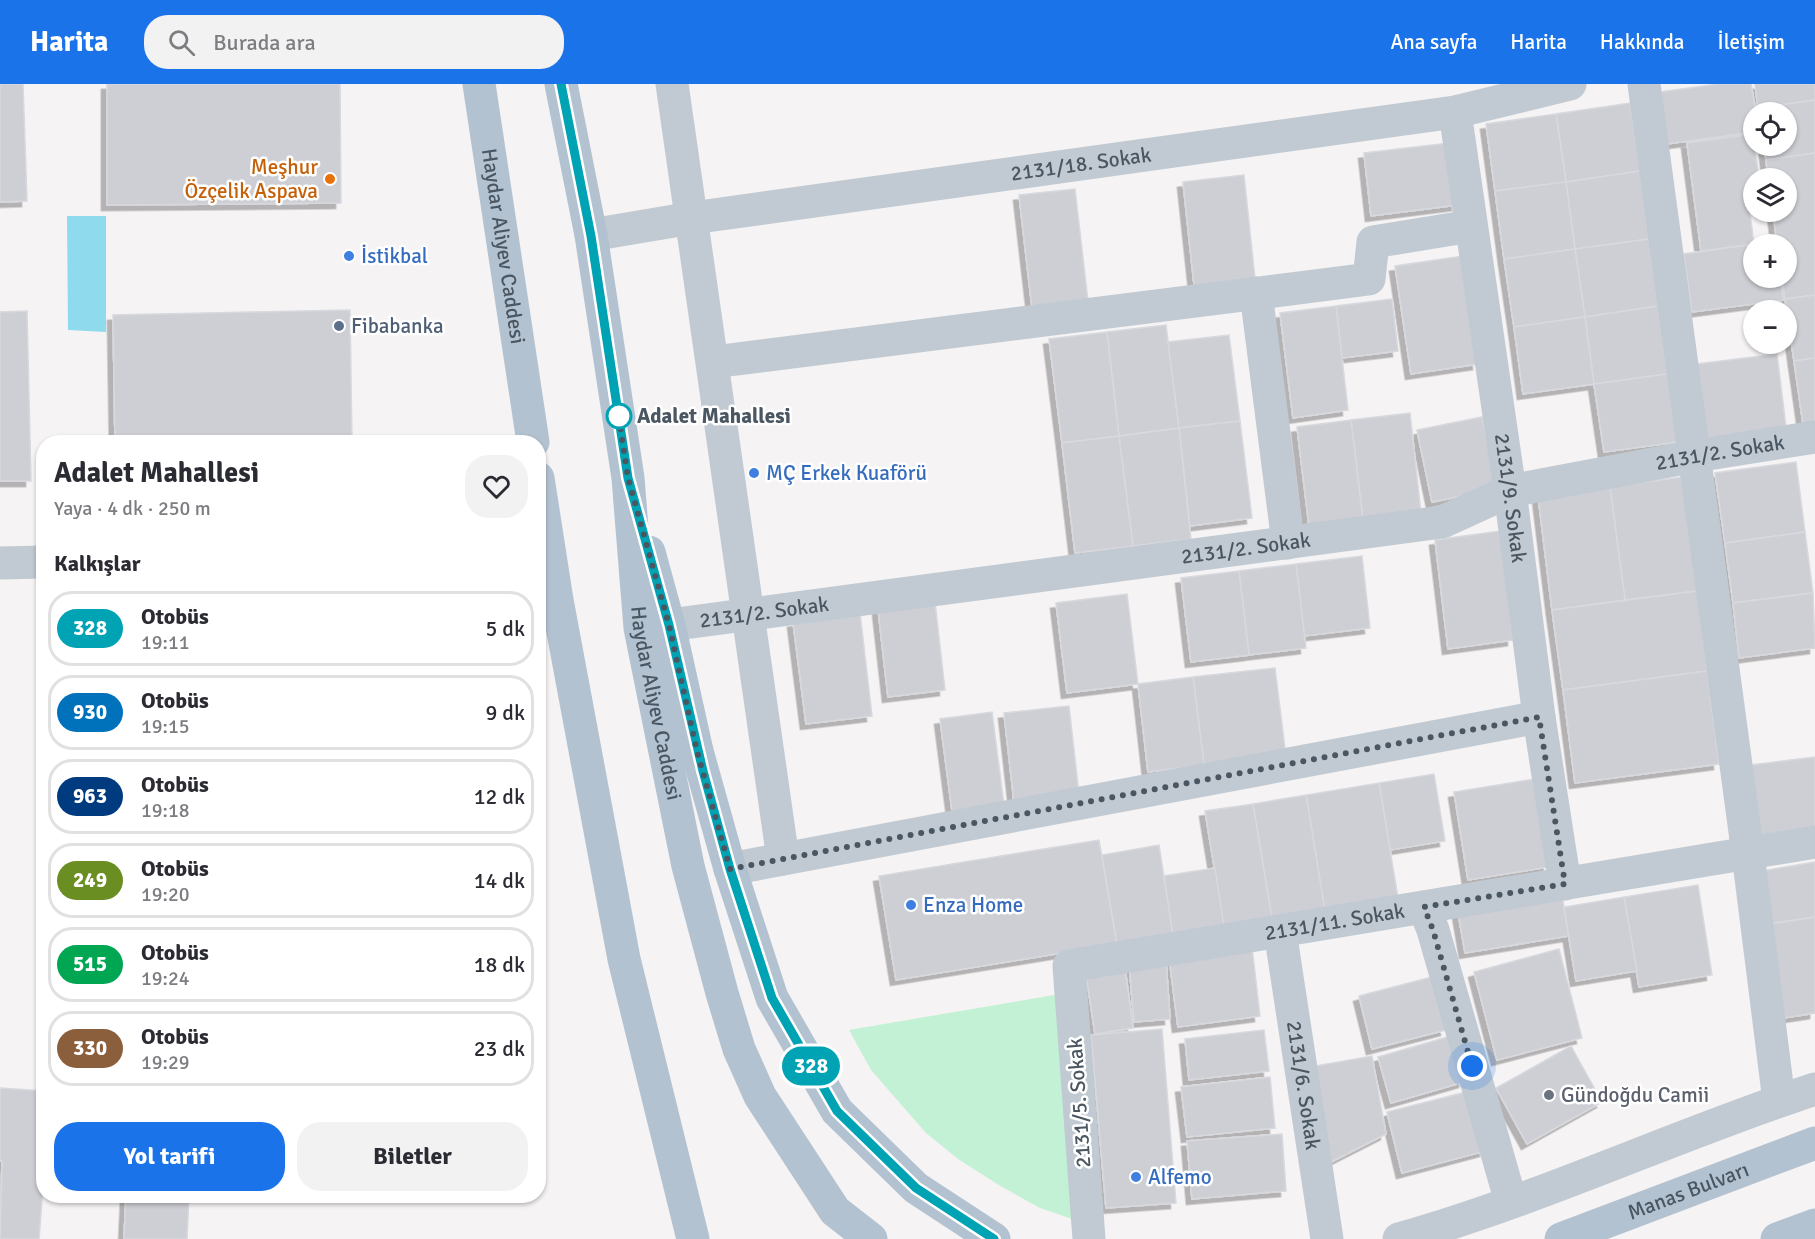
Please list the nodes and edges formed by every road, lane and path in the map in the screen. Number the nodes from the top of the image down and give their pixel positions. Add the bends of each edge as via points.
1 (479, 84) edge
2 (561, 84) edge
3 (672, 84) edge
4 (1570, 84) edge
5 (1644, 84) edge
6 (1455, 112) junction
7 (692, 218) junction
8 (1471, 226) junction
9 (591, 236) junction
10 (1256, 293) junction
11 (713, 362) junction
12 (532, 435) edge
13 (1815, 437) edge
14 (1695, 456) junction
15 (628, 478) junction
16 (1510, 491) junction
17 (1288, 543) junction
18 (546, 550) edge
19 (36, 562) edge
20 (0, 563) edge
21 (748, 614) junction
22 (669, 625) junction
23 (1539, 717) junction
24 (1815, 842) edge
25 (1748, 854) junction
26 (783, 859) junction
27 (730, 869) junction
28 (1565, 884) junction
29 (1424, 907) junction
30 (1280, 931) junction
31 (1069, 966) joint
32 (1815, 1089) edge
33 (1779, 1101) junction
34 (1815, 1143) edge
35 (1511, 1202) junction
36 (1815, 1225) edge
37 (693, 1239) edge
38 (871, 1239) edge
39 (994, 1239) edge
40 (1089, 1239) edge
41 (1327, 1239) edge
42 (1399, 1239) edge
43 (1562, 1239) edge
44 (1777, 1239) edge

1 - 12 main road, Haydar Aliyev Caddesi
2 - 9 main road, Haydar Aliyev Caddesi
3 - 7 street
4 - 6 street, 2131/18. Sokak
5 - 14 street
6 - 7 street, 2131/18. Sokak
6 - 8 street, 2131/9. Sokak
7 - 9 street, 2131/18. Sokak
7 - 11 street
8 - 10 street via 1374,242 1369,279
8 - 16 street, 2131/9. Sokak
9 - 15 main road, Haydar Aliyev Caddesi
10 - 11 street
10 - 17 street
11 - 21 street
13 - 14 street, 2131/2. Sokak
14 - 16 street, 2131/2. Sokak
14 - 25 street
15 - 22 main road
15 - 38 main road, Haydar Aliyev Caddesi via 640,628 688,866 739,1048 760,1096 835,1211
16 - 17 street, 2131/2. Sokak via 1442,522
16 - 23 street, 2131/9. Sokak
17 - 21 street, 2131/2. Sokak
18 - 37 main road via 624,959
19 - 20 street
21 - 22 street, 2131/2. Sokak
21 - 26 street
22 - 27 main road via 697,751
23 - 26 street
23 - 28 street, 2131/9. Sokak
24 - 25 street, 2131/11. Sokak
25 - 28 street, 2131/11. Sokak
25 - 33 street
26 - 27 street
27 - 39 main road via 772,998 837,1111 916,1188
28 - 29 street, 2131/11. Sokak
29 - 30 street, 2131/11. Sokak
29 - 35 street
30 - 31 street, 2131/11. Sokak
30 - 41 street, 2131/6. Sokak
31 - 40 street, 2131/5. Sokak
32 - 33 street
33 - 35 street
34 - 43 main road, Manas Bulvarı
35 - 42 street
36 - 44 main road

